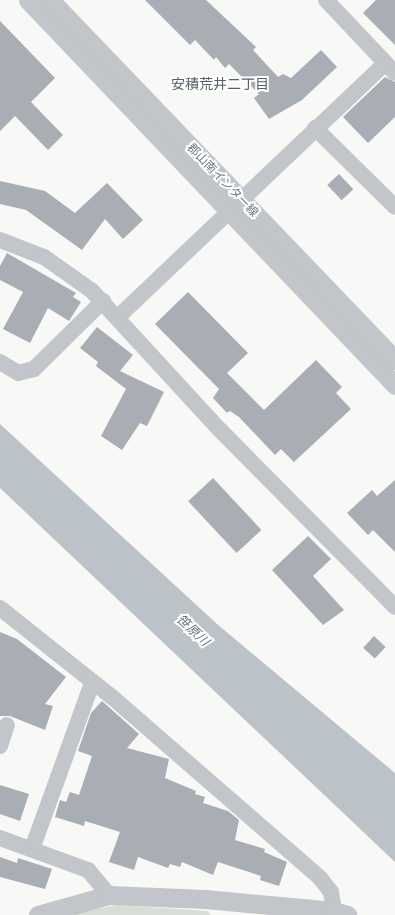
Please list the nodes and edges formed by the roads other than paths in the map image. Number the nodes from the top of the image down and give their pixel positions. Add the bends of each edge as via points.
1 (28, 0) edge
2 (50, 0) edge
3 (326, 0) edge
4 (390, 68) edge
5 (316, 128) junction
6 (235, 204) junction
7 (395, 206) edge
8 (0, 240) edge
9 (103, 301) junction
10 (119, 316) junction
11 (395, 360) edge
12 (0, 362) edge
13 (395, 385) edge
14 (395, 607) edge
15 (0, 608) edge
16 (92, 683) junction
17 (7, 725) dead end
18 (0, 746) edge
19 (0, 838) edge
20 (32, 850) junction
21 (109, 895) junction
22 (341, 913) edge
23 (38, 915) edge

1 - 6 street
2 - 6 street, 郡山南インター線
3 - 4 street
4 - 5 street
5 - 6 street
5 - 7 street
6 - 10 street
6 - 11 street, 郡山南インター線
6 - 13 street
8 - 9 street via 64,269
9 - 10 street
9 - 12 street via 34,369 18,373
10 - 14 street via 220,430
15 - 16 street
16 - 20 street
16 - 22 street via 320,878 331,892
17 - 18 street
19 - 20 street
20 - 21 street via 88,870
21 - 22 street
21 - 23 street

